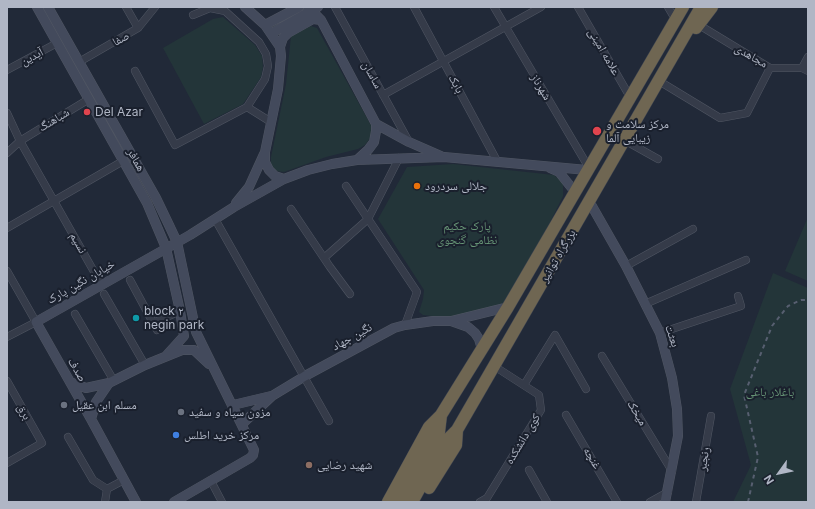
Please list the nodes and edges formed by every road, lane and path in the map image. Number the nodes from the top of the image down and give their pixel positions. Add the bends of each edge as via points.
1 (37, 7) edge
2 (48, 7) edge
3 (126, 7) edge
4 (155, 7) edge
5 (245, 7) edge
6 (299, 7) edge
7 (335, 7) edge
8 (414, 7) edge
9 (494, 7) edge
10 (540, 7) edge
11 (578, 7) edge
12 (668, 7) edge
13 (701, 7) edge
14 (712, 7) edge
15 (312, 8) edge
16 (679, 12) edge
17 (194, 15) dead end
18 (321, 20) junction
19 (265, 25) junction
20 (699, 25) junction
21 (505, 27) junction
22 (138, 28) junction
23 (272, 33) junction
24 (681, 43) junction
25 (57, 44) junction
26 (280, 47) junction
27 (808, 57) edge
28 (444, 61) junction
29 (79, 62) junction
30 (770, 68) junction
31 (805, 69) edge
32 (7, 70) edge
33 (135, 71) dead end
34 (659, 81) junction
35 (383, 95) junction
36 (630, 97) junction
37 (89, 100) junction
38 (247, 107) junction
39 (7, 113) edge
40 (271, 122) junction
41 (376, 124) junction
42 (7, 130) edge
43 (624, 140) junction
44 (20, 141) junction
45 (409, 142) junction
46 (265, 152) junction
47 (7, 153) edge
48 (132, 156) junction
49 (444, 157) junction
50 (399, 158) junction
51 (658, 159) dead end
52 (357, 160) junction
53 (123, 161) junction
54 (497, 161) junction
55 (549, 167) junction
56 (588, 169) junction
57 (284, 179) junction
58 (346, 186) dead end
59 (575, 192) junction
60 (54, 201) junction
61 (589, 201) junction
62 (234, 207) junction
63 (290, 209) dead end
64 (215, 219) junction
65 (368, 219) junction
66 (7, 228) edge
67 (692, 229) dead end
68 (177, 242) junction
69 (166, 248) junction
70 (324, 258) junction
71 (746, 260) dead end
72 (626, 266) junction
73 (7, 271) edge
74 (130, 280) dead end
75 (101, 284) junction
76 (104, 294) dead end
77 (350, 294) dead end
78 (738, 296) dead end
79 (645, 304) junction
80 (508, 307) junction
81 (180, 311) junction
82 (75, 314) dead end
83 (36, 322) junction
84 (452, 322) junction
85 (153, 323) junction
86 (405, 324) junction
87 (157, 330) dead end
88 (660, 334) junction
89 (7, 337) edge
90 (482, 349) junction
91 (165, 356) junction
92 (602, 356) dead end
93 (145, 365) junction
94 (494, 366) junction
95 (213, 368) junction
96 (305, 376) junction
97 (7, 381) edge
98 (70, 382) junction
99 (112, 382) junction
100 (524, 385) junction
101 (586, 389) dead end
102 (272, 396) junction
103 (233, 405) junction
104 (441, 415) junction
105 (566, 415) dead end
106 (711, 416) dead end
107 (91, 419) junction
108 (329, 421) dead end
109 (242, 424) junction
110 (457, 430) junction
111 (68, 437) dead end
112 (7, 463) edge
113 (529, 470) dead end
114 (672, 471) junction
115 (124, 480) junction
116 (211, 481) junction
117 (107, 489) junction
118 (668, 492) junction
119 (136, 501) edge
120 (105, 502) edge
121 (174, 502) edge
122 (222, 502) edge
123 (388, 502) edge
124 (399, 502) edge
125 (412, 502) edge
126 (421, 502) edge
127 (480, 502) edge
128 (548, 502) edge
129 (618, 502) edge
130 (650, 502) edge
131 (666, 502) edge
132 (696, 502) edge

1 - 25 main road, همافر
2 - 29 main road, همافر
3 - 22 street
4 - 22 street, صفا
5 - 19 main road
6 - 19 main road
7 - 35 street, ساسان
8 - 28 street, بابک
9 - 21 street, شهرناز
10 - 21 street
11 - 36 street, علامه امینی
12 - 16 street
13 - 24 highway, بزرگراه توانیر
14 - 20 highway
15 - 18 main road
15 - 23 main road
16 - 36 highway, بزرگراه توانیر
17 - 38 street via 210,8 225,11 259,42 266,54 268,66 265,79
18 - 26 main road via 313,19 288,33
18 - 41 main road
19 - 23 main road
20 - 24 highway
20 - 30 street, مجاهدی
21 - 28 street
21 - 56 street, شهرناز
22 - 29 street, صفا
23 - 26 main road
24 - 34 highway, بزرگراه توانیر
25 - 32 street, آیدین
25 - 37 main road, همافر
26 - 40 main road via 278,89
27 - 31 street
28 - 35 street
28 - 54 street, بابک
29 - 48 main road, همافر
30 - 31 street, مجاهدی
30 - 34 street via 747,112 720,118
33 - 38 street via 176,145
34 - 43 highway, بزرگراه توانیر
35 - 45 street, ساسان
36 - 56 highway, بزرگراه توانیر
37 - 44 street, شباهنگ
37 - 53 main road, همافر
38 - 40 street
39 - 44 street, نسیم
40 - 46 main road
41 - 45 main road
41 - 52 main road via 374,142
42 - 44 street
43 - 51 street
43 - 61 highway, بزرگراه توانیر
44 - 47 street, شباهنگ
44 - 60 street, نسیم
45 - 49 main road
46 - 57 main road via 265,162 269,170 275,176
46 - 62 main road via 249,187
48 - 53 main road
48 - 68 main road, همافر
49 - 50 main road, خیابان نگین پارک
49 - 54 main road
50 - 52 main road, خیابان نگین پارک
50 - 65 street
52 - 57 main road, خیابان نگین پارک via 308,170
53 - 60 street
53 - 69 main road, همافر via 147,203
54 - 55 main road
55 - 56 main road
55 - 59 main road via 559,172
56 - 59 highway, بزرگراه توانیر
57 - 62 main road, خیابان نگین پارک
58 - 65 street
59 - 80 highway, بزرگراه توانیر
60 - 66 street
60 - 75 street, نسیم
61 - 72 main road, بعثت
61 - 94 highway, بزرگراه توانیر
62 - 64 main road, خیابان نگین پارک
63 - 70 street
64 - 68 main road, خیابان نگین پارک
64 - 96 street
65 - 70 street
65 - 86 street via 417,292
67 - 72 street
68 - 69 main road, خیابان نگین پارک
68 - 95 main road, همافر via 196,332
69 - 75 main road, خیابان نگین پارک
69 - 81 main road, همافر
70 - 77 street
71 - 79 street
72 - 79 main road, بعثت
73 - 83 street, صدف
74 - 85 street
75 - 83 main road, خیابان نگین پارک
76 - 93 street
78 - 88 street via 741,306
79 - 88 main road, بعثت
80 - 84 main road
80 - 90 highway, بزرگراه توانیر
81 - 85 street
81 - 91 main road, همافر via 184,336
82 - 99 street
83 - 89 street, خیابان نگین پارک
83 - 98 main road, صدف
84 - 86 main road, نگین جهاد
84 - 90 main road via 468,327 475,333
85 - 87 street
86 - 96 main road, نگین جهاد
88 - 114 main road, بعثت via 677,409 678,436
90 - 104 highway, بزرگراه توانیر
91 - 93 main road
91 - 95 main road via 182,350 194,350
92 - 114 street, میخک
93 - 99 main road
94 - 100 street, کوی دانشکده
94 - 110 highway, بزرگراه توانیر
95 - 103 main road, همافر
96 - 102 main road, نگین جهاد
96 - 108 street
97 - 112 street, برق via 42,443
98 - 99 main road via 86,388
98 - 107 main road, صدف
99 - 107 main road via 96,402
100 - 101 street via 555,335
100 - 127 street, کوی دانشکده via 539,395 541,410 487,498
102 - 103 main road
102 - 109 main road
103 - 109 main road, همافر
104 - 123 highway via 429,427
104 - 124 highway, بزرگراه توانیر via 438,432
105 - 129 street, غنچه
106 - 132 street, رنجبر
107 - 115 main road, صدف
109 - 116 main road, همافر via 254,455
110 - 125 highway, بزرگراه توانیر via 446,441
110 - 126 highway via 456,445
111 - 117 street via 93,480
113 - 128 street
114 - 118 main road, بعثت
115 - 117 street
115 - 119 main road, صدف
116 - 121 main road
116 - 122 street
117 - 120 street
118 - 130 street
118 - 131 main road, بعثت

